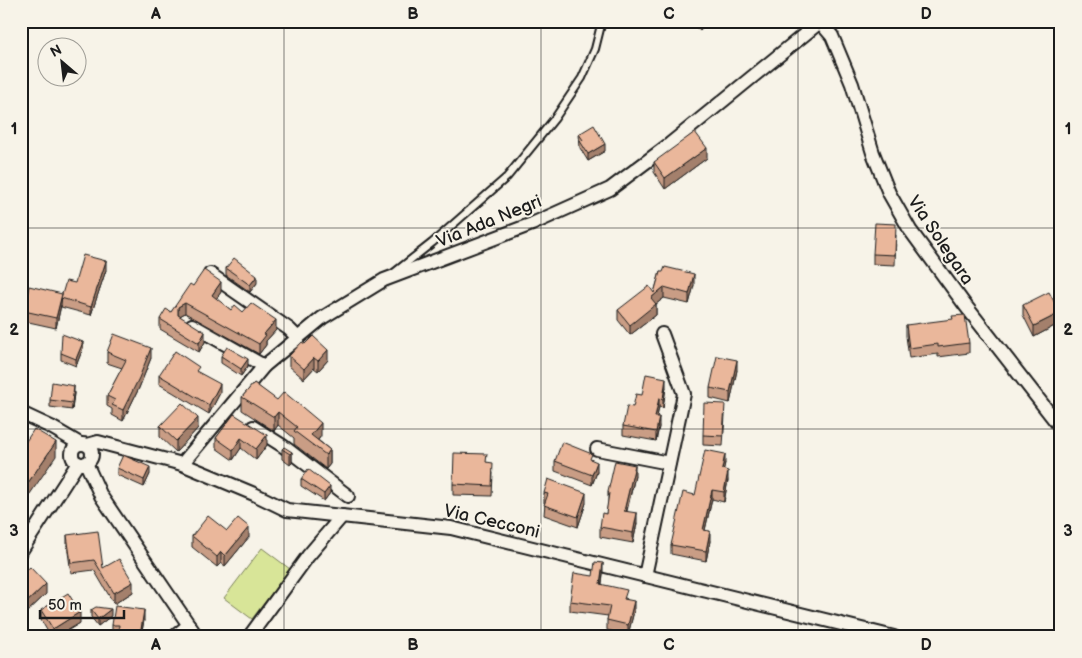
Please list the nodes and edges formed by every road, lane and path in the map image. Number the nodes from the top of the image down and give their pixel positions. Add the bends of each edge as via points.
1 (602, 21) edge
2 (814, 23) edge
3 (210, 274) edge
4 (384, 280) junction
5 (185, 321) edge
6 (662, 334) dead end
7 (298, 338) junction
8 (264, 366) junction
9 (249, 384) junction
10 (263, 393) edge
11 (21, 413) edge
12 (235, 415) junction
13 (1061, 428) edge
14 (84, 445) junction
15 (597, 450) dead end
16 (82, 463) junction
17 (669, 463) junction
18 (182, 464) junction
19 (348, 496) dead end
20 (342, 516) junction
21 (21, 551) edge
22 (645, 576) junction
23 (189, 626) junction
24 (174, 637) edge
25 (197, 637) edge
26 (249, 637) edge
27 (894, 637) edge

1 - 4 lane via 595,49 582,78 555,118 507,177
2 - 4 street, Via Ada Negri via 670,144 610,189 532,224
2 - 13 street, Via Solegara via 832,36 852,84 873,154 889,193 910,230
3 - 7 street via 289,328
4 - 7 street, Via Ada Negri via 322,318
5 - 8 street
6 - 17 street via 684,394
7 - 8 street, Via Ada Negri
8 - 9 street, Via Ada Negri
9 - 10 street
9 - 12 street, Via Ada Negri
11 - 14 street, Via Cecconi
12 - 18 street, Via Ada Negri
12 - 19 street via 283,446
14 - 16 street via 91,450 92,456
14 - 18 street, Via Cecconi via 98,442
15 - 17 street
16 - 21 street
16 - 23 street
17 - 22 street
18 - 20 street, Via Cecconi via 287,510
20 - 22 street, Via Cecconi via 451,528
20 - 26 street via 308,556
22 - 27 street, Via Cecconi
23 - 24 street
23 - 25 street

